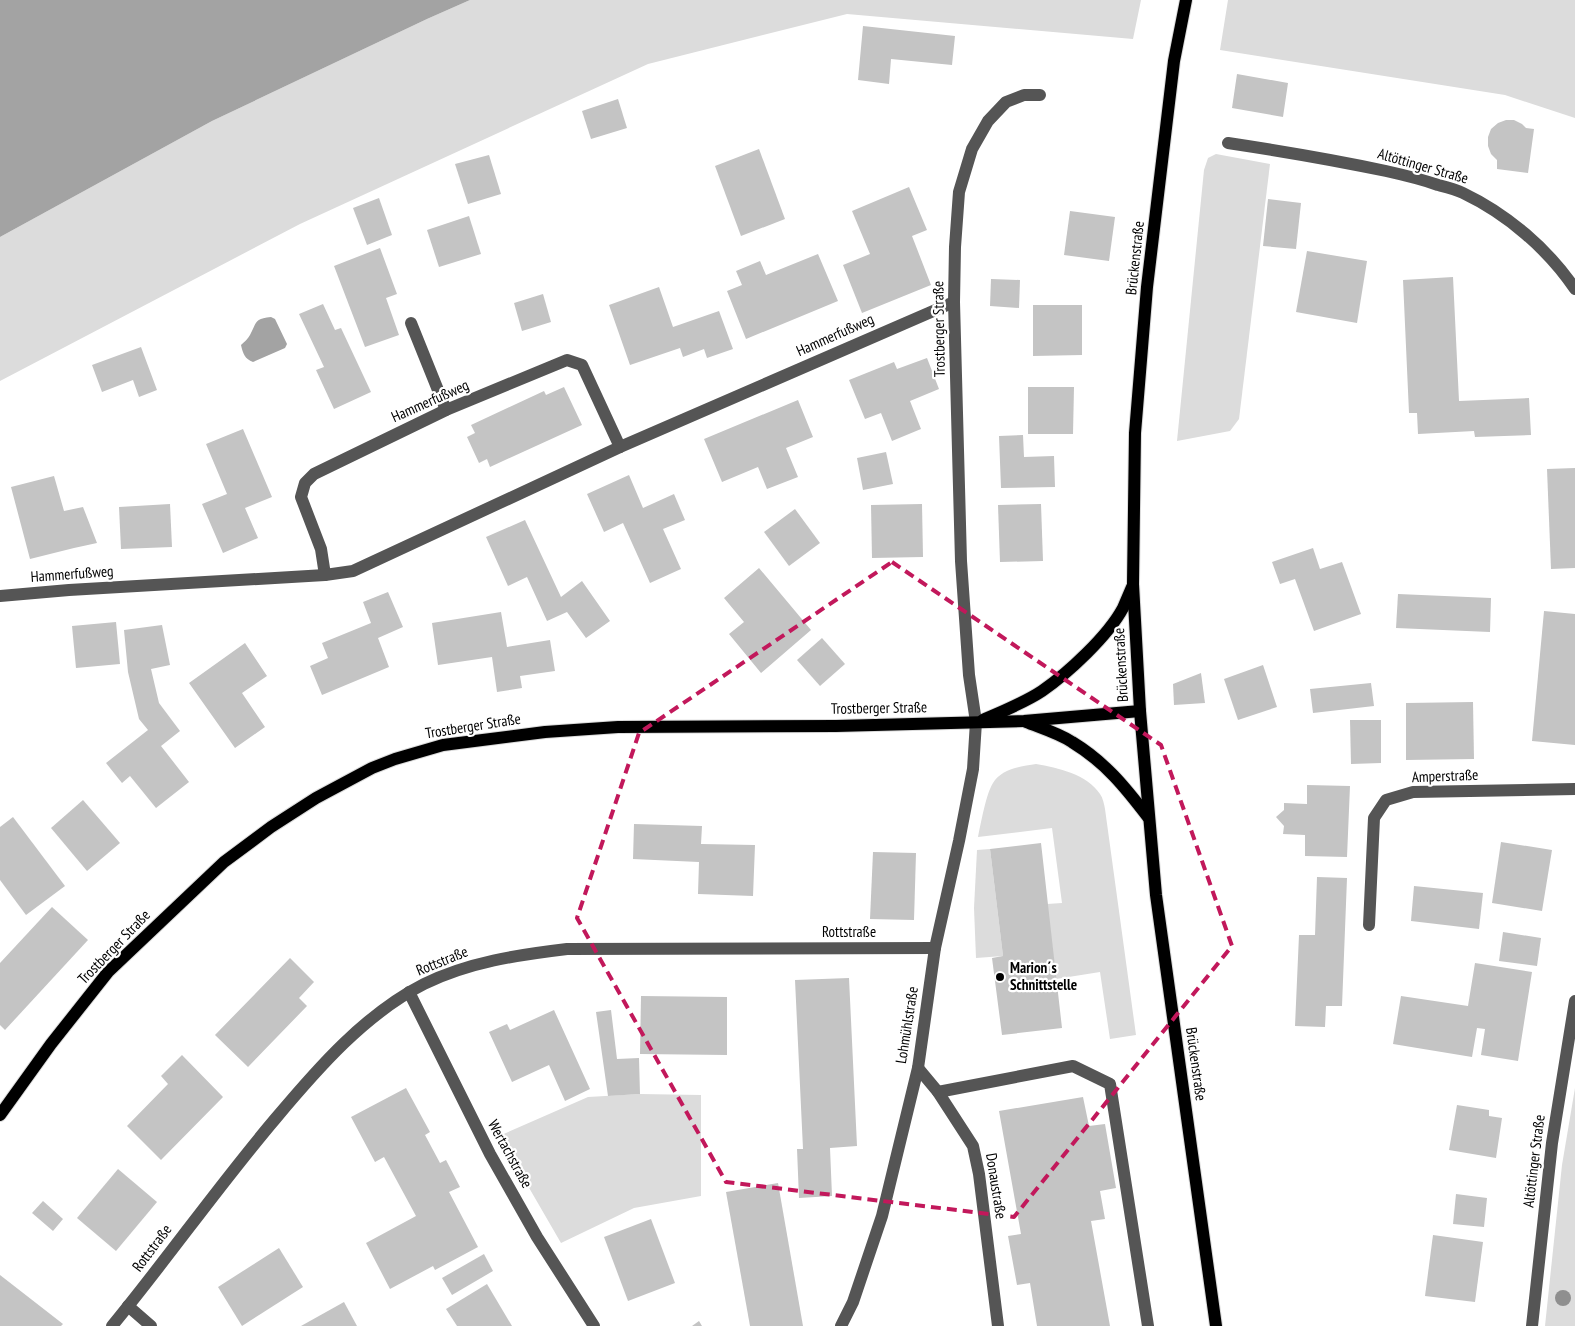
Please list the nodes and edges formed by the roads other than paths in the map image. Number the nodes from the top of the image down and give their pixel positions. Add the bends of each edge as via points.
1 (1185, 5) edge
2 (1040, 95) dead end
3 (1228, 143) dead end
4 (1575, 289) edge
5 (954, 302) junction
6 (411, 323) dead end
7 (446, 410) junction
8 (620, 447) junction
9 (325, 575) junction
10 (1133, 584) junction
11 (0, 596) edge
12 (1140, 711) junction
13 (1024, 721) junction
14 (976, 722) junction
15 (1575, 789) edge
16 (1148, 817) junction
17 (1369, 925) dead end
18 (935, 948) junction
19 (409, 992) junction
20 (1575, 1000) edge
21 (918, 1068) junction
22 (938, 1092) junction
23 (0, 1115) edge
24 (128, 1306) junction
25 (112, 1326) edge
26 (152, 1326) edge
27 (594, 1326) edge
28 (841, 1326) edge
29 (998, 1326) edge
30 (1148, 1326) edge
31 (1216, 1326) edge
32 (1532, 1326) edge

1 - 10 main road, Brückenstraße via 1174,61 1147,287 1135,434
2 - 5 street, Trostberger Straße via 1024,95 1006,102 988,121 972,149 959,192
3 - 4 street, Altöttinger Straße via 1317,156 1408,176 1461,192 1508,219 1541,249
5 - 8 street, Hammerfußweg
5 - 14 street, Trostberger Straße via 961,561 969,675
6 - 7 street
7 - 8 street, Hammerfußweg via 567,360 582,365
7 - 9 street, Hammerfußweg via 314,474 304,483 301,497 321,549
8 - 9 street, Hammerfußweg via 353,571
9 - 11 street, Hammerfußweg
10 - 12 main road, Brückenstraße
10 - 14 main road via 1112,623 1095,645 1066,672 1022,703
12 - 13 main road, Trostberger Straße
12 - 16 main road, Brückenstraße
13 - 14 main road, Trostberger Straße
13 - 16 main road via 1070,741 1103,764
14 - 18 street, Lohmühlstraße via 973,769
14 - 23 main road, Trostberger Straße via 618,727 554,731 443,745 387,762 316,798 224,862 108,972 50,1044
15 - 17 street, Amperstraße via 1413,792 1386,800 1374,818
16 - 31 main road, Brückenstraße
18 - 19 street, Rottstraße via 567,949 477,964
18 - 21 street, Lohmühlstraße
19 - 24 street, Rottstraße via 351,1037 306,1082 234,1167
19 - 27 street, Wertachstraße via 490,1154
20 - 32 street, Altöttinger Straße via 1552,1143
21 - 22 street, Donaustraße
21 - 28 street, Lohmühlstraße via 882,1216 853,1302
22 - 29 street, Donaustraße via 973,1146
22 - 30 street via 1073,1066 1110,1084
24 - 25 street, Rottstraße
24 - 26 street

